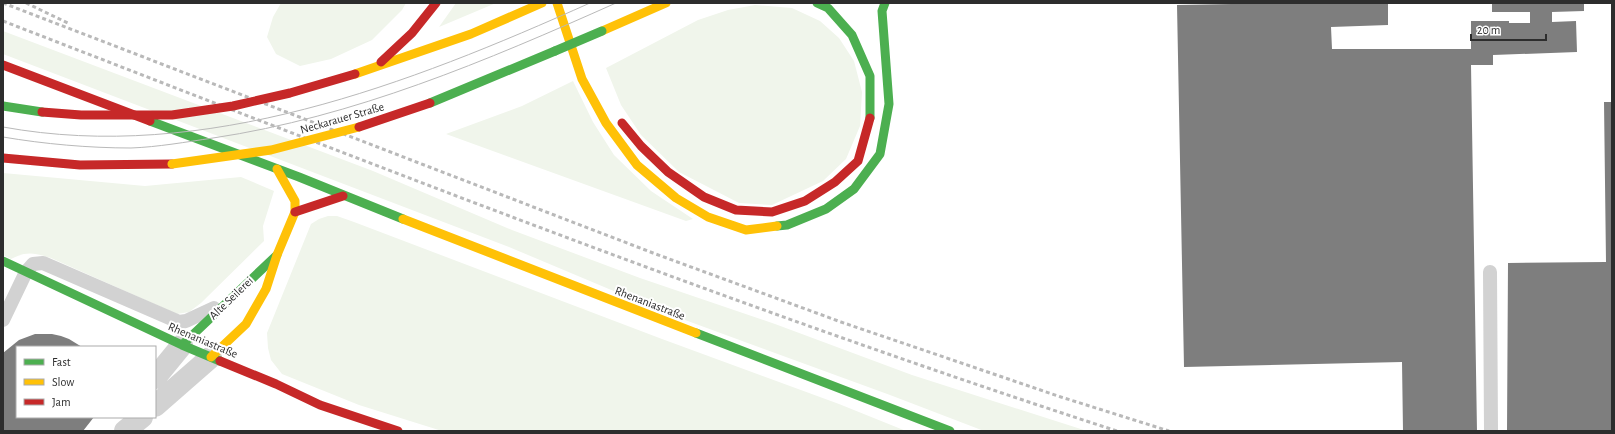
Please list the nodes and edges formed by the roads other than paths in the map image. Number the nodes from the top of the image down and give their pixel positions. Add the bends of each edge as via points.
1 (436, 3) edge
2 (541, 3) edge
3 (557, 3) edge
4 (666, 3) edge
5 (817, 3) edge
6 (885, 3) edge
7 (581, 32) dead end
8 (586, 47) dead end
9 (3, 65) edge
10 (374, 69) junction
11 (3, 106) edge
12 (614, 114) dead end
13 (3, 158) edge
14 (276, 169) junction
15 (343, 196) junction
16 (295, 212) junction
17 (276, 255) junction
18 (3, 261) edge
19 (26, 272) junction
20 (1490, 272) dead end
21 (227, 302) junction
22 (3, 320) edge
23 (182, 345) junction
24 (211, 357) junction
25 (156, 377) edge
26 (156, 405) edge
27 (128, 418) edge
28 (141, 418) edge
29 (120, 431) edge
30 (125, 431) edge
31 (398, 431) edge
32 (950, 431) edge
33 (1492, 431) edge

1 - 10 main road via 412,33
2 - 10 main road via 471,34
3 - 6 main road via 582,79 606,123 637,165 676,198 708,217 746,230 787,225 826,209 854,189 880,154 889,104 882,11
4 - 13 main road, Neckarauer Straße, bridge via 490,80 430,103 371,124 271,150 172,164 80,165
5 - 12 main road via 828,8 852,35 870,76 870,120 858,161 835,182 805,202 772,212 736,210 704,197 668,172 641,146
7 - 8 main road
9 - 14 main road, Rhenaniastraße
10 - 11 main road, bridge via 233,106 172,115 80,115
14 - 15 main road, Rhenaniastraße
14 - 16 main road via 295,201
15 - 16 main road
15 - 32 main road, Rhenaniastraße
16 - 17 main road, Alte Seilerei
17 - 21 main road, Alte Seilerei
17 - 24 main road, Alte Seilerei via 266,288 246,324
18 - 19 main road, Rhenaniastraße
19 - 21 lane via 33,264 43,263 179,322
19 - 22 lane
19 - 23 main road, Rhenaniastraße
20 - 33 lane
21 - 23 main road, Alte Seilerei
23 - 24 main road, Rhenaniastraße
23 - 25 street, Alte Seilerei
24 - 26 street, Alte Seilerei
24 - 31 main road, Rhenaniastraße via 320,405
27 - 29 street
28 - 30 street

